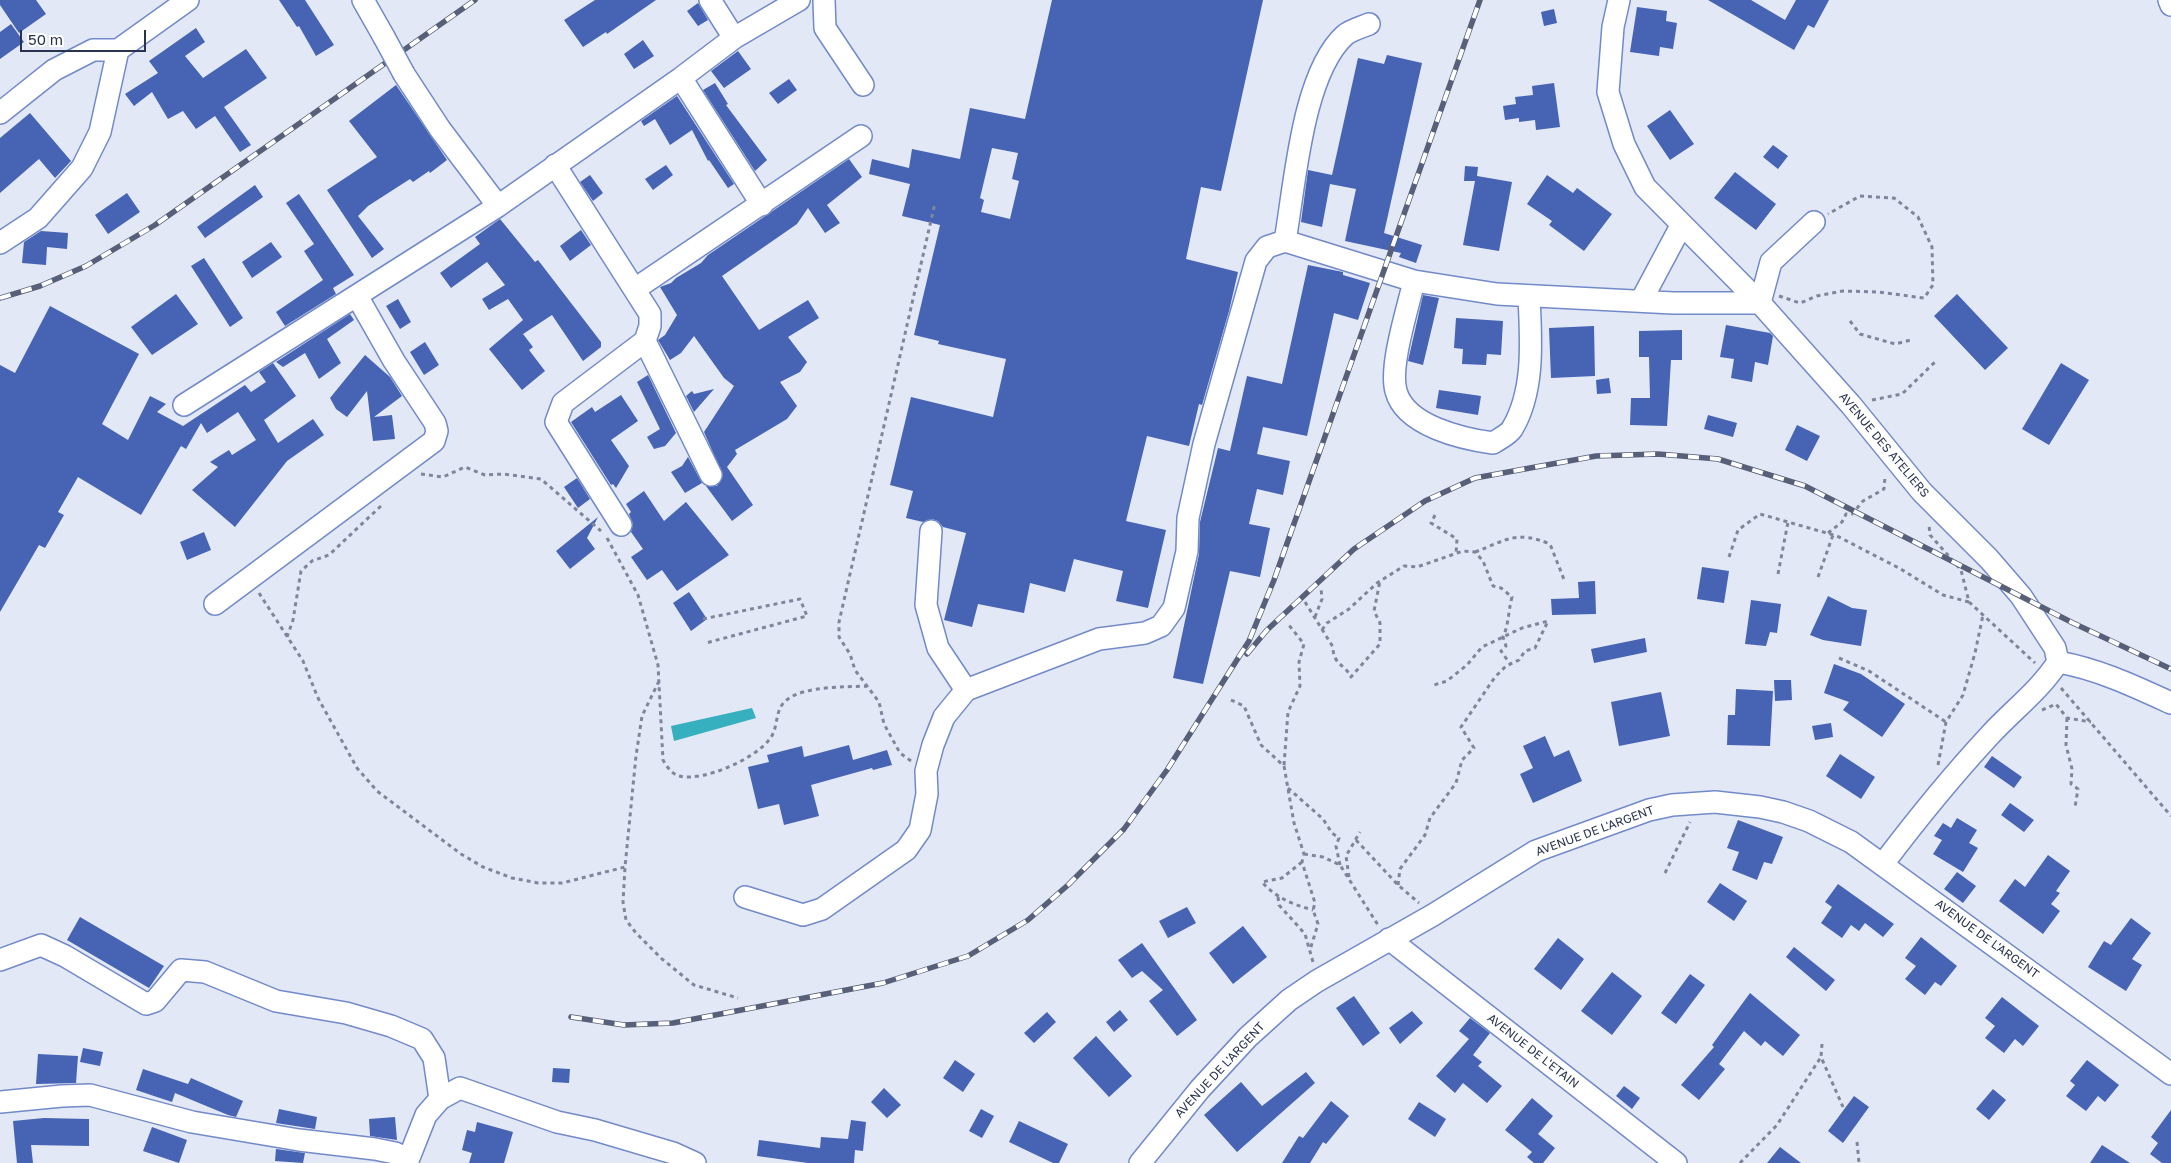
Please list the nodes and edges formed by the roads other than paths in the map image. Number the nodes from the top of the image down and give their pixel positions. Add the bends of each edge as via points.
1 (188, 0) edge
2 (362, 0) edge
3 (710, 0) edge
4 (798, 0) edge
5 (824, 0) edge
6 (1619, 0) edge
7 (2169, 0) edge
8 (2171, 5) edge
9 (1369, 24) dead end
10 (734, 38) junction
11 (118, 50) junction
12 (681, 78) junction
13 (863, 85) dead end
14 (0, 113) edge
15 (861, 136) dead end
16 (555, 166) junction
17 (762, 205) junction
18 (498, 206) junction
19 (1814, 222) road end
20 (1681, 226) junction
21 (1285, 241) junction
22 (0, 244) edge
23 (1414, 281) junction
24 (635, 289) junction
25 (357, 296) junction
26 (1529, 297) junction
27 (1766, 298) junction
28 (1641, 301) junction
29 (645, 341) junction
30 (184, 405) dead end
31 (711, 475) dead end
32 (621, 525) dead end
33 (931, 530) dead end
34 (215, 604) dead end
35 (2053, 669) junction
36 (966, 690) junction
37 (2171, 703) edge
38 (1883, 864) junction
39 (745, 896) dead end
40 (1389, 939) junction
41 (0, 960) edge
42 (2171, 1074) edge
43 (440, 1099) junction
44 (0, 1102) edge
45 (408, 1161) edge
46 (695, 1163) edge
47 (1140, 1163) edge
48 (1676, 1163) edge

1 - 11 street
2 - 18 street, bridge via 436,123
3 - 10 street
4 - 10 street
5 - 13 street via 825,28
6 - 20 street, AVENUE DES ATELIERS via 1613,27 1608,92 1624,144 1645,187
7 - 8 street
9 - 21 street via 1346,34 1328,57 1308,107
10 - 12 street
11 - 14 street via 93,50 54,70
11 - 22 street via 100,132 82,168 38,218
12 - 16 street
12 - 17 street
15 - 17 street
16 - 18 street
16 - 24 street
17 - 24 street
18 - 25 street
19 - 27 street via 1771,262
20 - 27 street, AVENUE DES ATELIERS
20 - 28 street
21 - 23 street
21 - 36 street via 1267,247 1256,261 1204,444 1188,518 1187,551 1174,608 1162,626 1145,633 1100,639
23 - 26 street
23 - 26 street via 1395,364 1396,392 1409,411 1435,429 1468,440 1493,443 1511,431 1524,400 1531,339
24 - 29 street via 650,314
25 - 30 street
25 - 34 street via 435,423 434,441
26 - 28 street
27 - 28 street
27 - 35 street, AVENUE DES ATELIERS via 1922,492 2021,596 2055,648
29 - 31 street
29 - 32 street via 563,404 556,422
33 - 36 street via 926,605 938,648
35 - 37 street via 2082,666
35 - 38 street via 1932,800
36 - 39 street via 944,717 933,745 926,771 927,794 920,830 906,850 822,909 803,915
38 - 40 street, AVENUE DE L'ARGENT via 1851,842 1809,820 1760,807 1716,802 1649,810 1536,851
38 - 42 street, AVENUE DE L'ARGENT
40 - 47 street, AVENUE DE L'ARGENT via 1303,991 1248,1037 1200,1089
40 - 48 street, AVENUE DE L'ETAIN
41 - 43 street via 41,945 146,1004 155,1001 182,970 205,972 276,1001 346,1013 391,1026 422,1038 434,1058
43 - 45 street via 426,1115
43 - 46 street via 460,1088 557,1122 595,1130
44 - 45 street via 90,1095 192,1122 375,1149 395,1153

